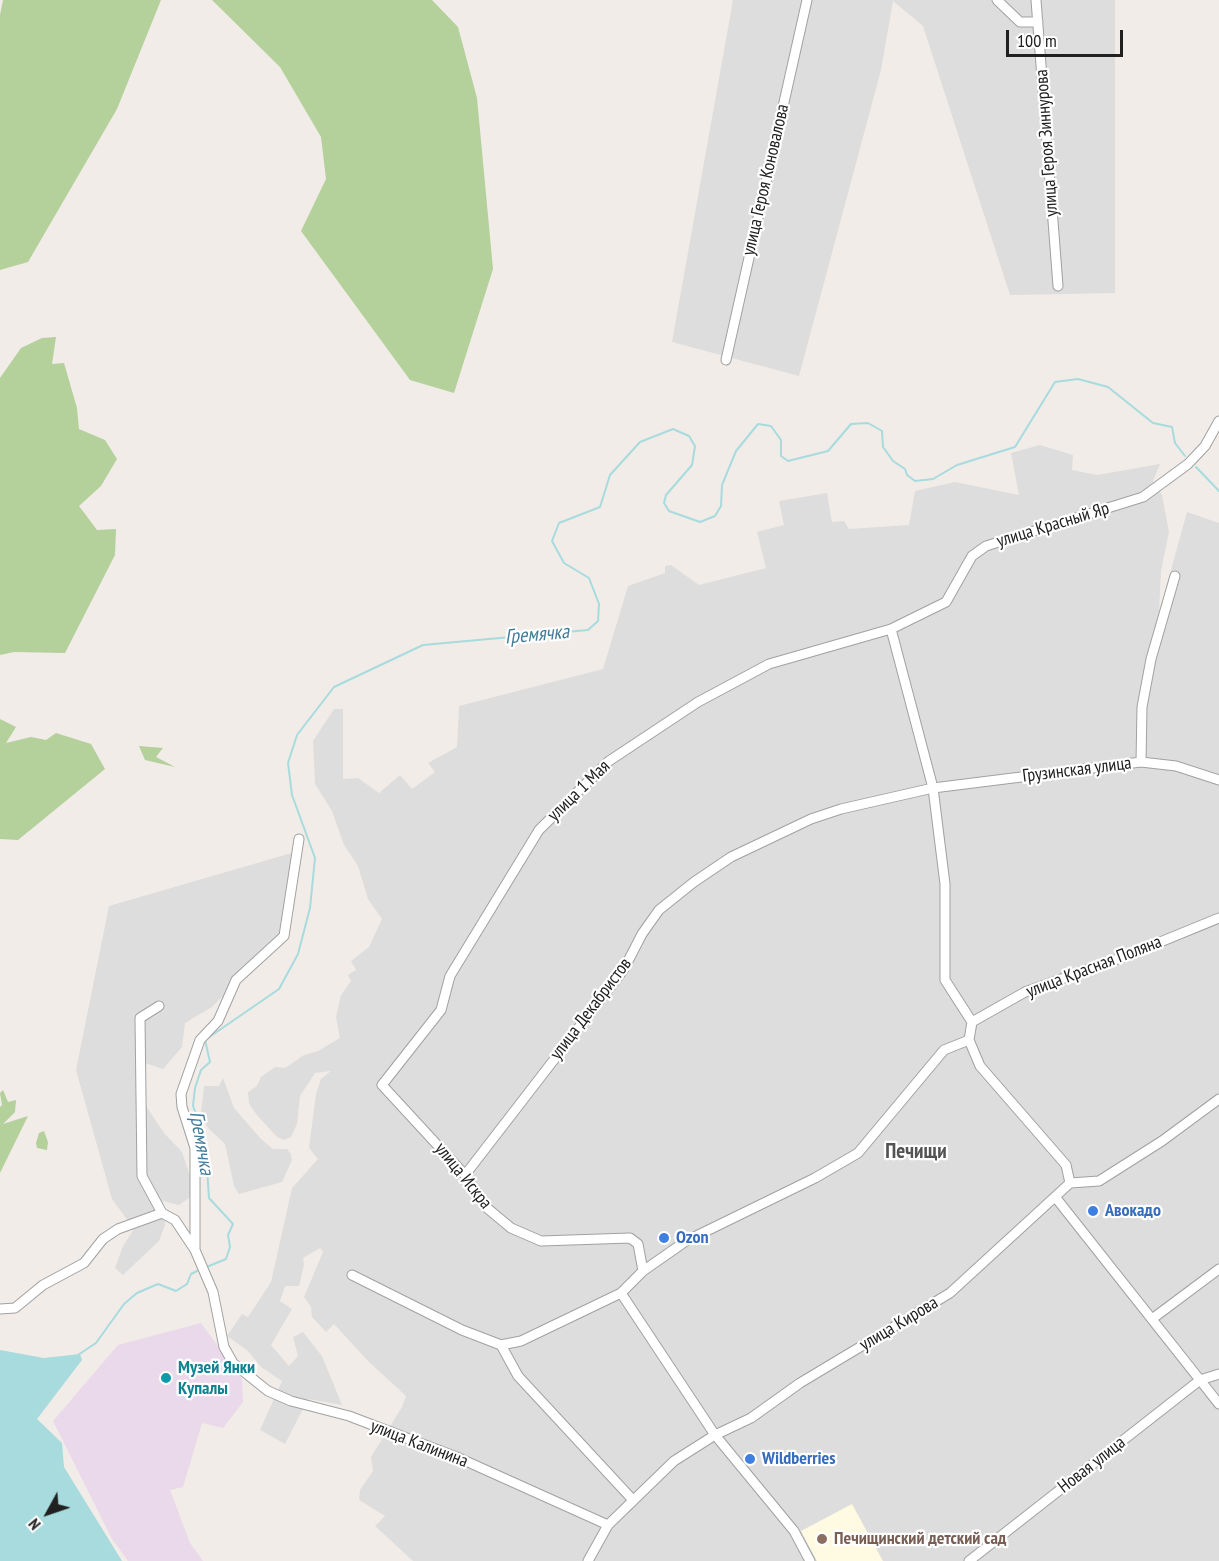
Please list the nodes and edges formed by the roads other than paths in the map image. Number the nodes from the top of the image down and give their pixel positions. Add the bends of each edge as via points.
1 (807, 0) edge
2 (997, 0) edge
3 (1036, 0) edge
4 (1038, 22) junction
5 (1058, 286) dead end
6 (726, 360) dead end
7 (1219, 421) edge
8 (1175, 576) dead end
9 (891, 629) junction
10 (1141, 762) junction
11 (1219, 780) edge
12 (933, 788) junction
13 (299, 839) dead end
14 (1219, 918) edge
15 (159, 1006) dead end
16 (972, 1022) junction
17 (969, 1040) junction
18 (382, 1085) joint
19 (1219, 1099) edge
20 (465, 1175) junction
21 (1070, 1182) junction
22 (1056, 1198) junction
23 (162, 1213) junction
24 (195, 1250) junction
25 (1219, 1269) edge
26 (643, 1271) junction
27 (352, 1275) dead end
28 (621, 1293) junction
29 (0, 1309) edge
30 (1152, 1319) junction
31 (501, 1344) junction
32 (1219, 1374) edge
33 (1200, 1380) junction
34 (1219, 1404) edge
35 (715, 1435) junction
36 (632, 1499) junction
37 (608, 1525) junction
38 (588, 1561) edge
39 (810, 1561) edge
40 (969, 1561) edge

1 - 6 street, улица Героя Коновалова
2 - 4 street via 1020,22
3 - 4 street, улица Героя Зиннурова
4 - 5 street, улица Героя Зиннурова
7 - 9 street, улица Красный Яр via 1205,446 1172,478 1143,497 986,546 972,556 946,603
8 - 10 street via 1142,707
9 - 12 street
9 - 18 street, улица 1 Мая via 769,664 698,702 609,761 539,830 450,976 441,1010
10 - 11 street, Грузинская улица via 1176,766
10 - 12 street, Грузинская улица
12 - 16 street via 945,884 945,980
12 - 20 street, улица Декабристов via 841,808 811,819 731,857 659,910 624,969
13 - 24 street via 284,936 236,980 218,1021 200,1040 181,1094 195,1148
14 - 16 street, улица Красная Поляна via 1025,992
15 - 23 street via 140,1018 142,1176
16 - 17 street
17 - 21 street via 980,1066 1066,1165
17 - 26 street via 944,1050 858,1152 805,1183 686,1241
18 - 20 street, улица Искра
19 - 21 street via 1099,1181
20 - 26 street, улица Искра via 487,1208 511,1228 541,1241 630,1238 638,1244
21 - 22 street, улица Кирова
22 - 30 street
22 - 35 street, улица Кирова via 950,1293 800,1383 751,1418
23 - 24 street via 175,1220
23 - 29 street via 118,1229 103,1239 84,1263 43,1285 15,1308
24 - 37 street, улица Калинина via 213,1292 224,1347 233,1363 268,1391 349,1416 459,1458
25 - 30 street
26 - 28 street
27 - 31 street
28 - 31 street via 521,1341
28 - 35 street
30 - 33 street
31 - 36 street via 518,1376
32 - 33 street, Новая улица
33 - 34 street
33 - 40 street, Новая улица
35 - 36 street, улица Кирова via 674,1461
35 - 39 street via 794,1531
36 - 37 street, улица Кирова
37 - 38 street, улица Кирова

